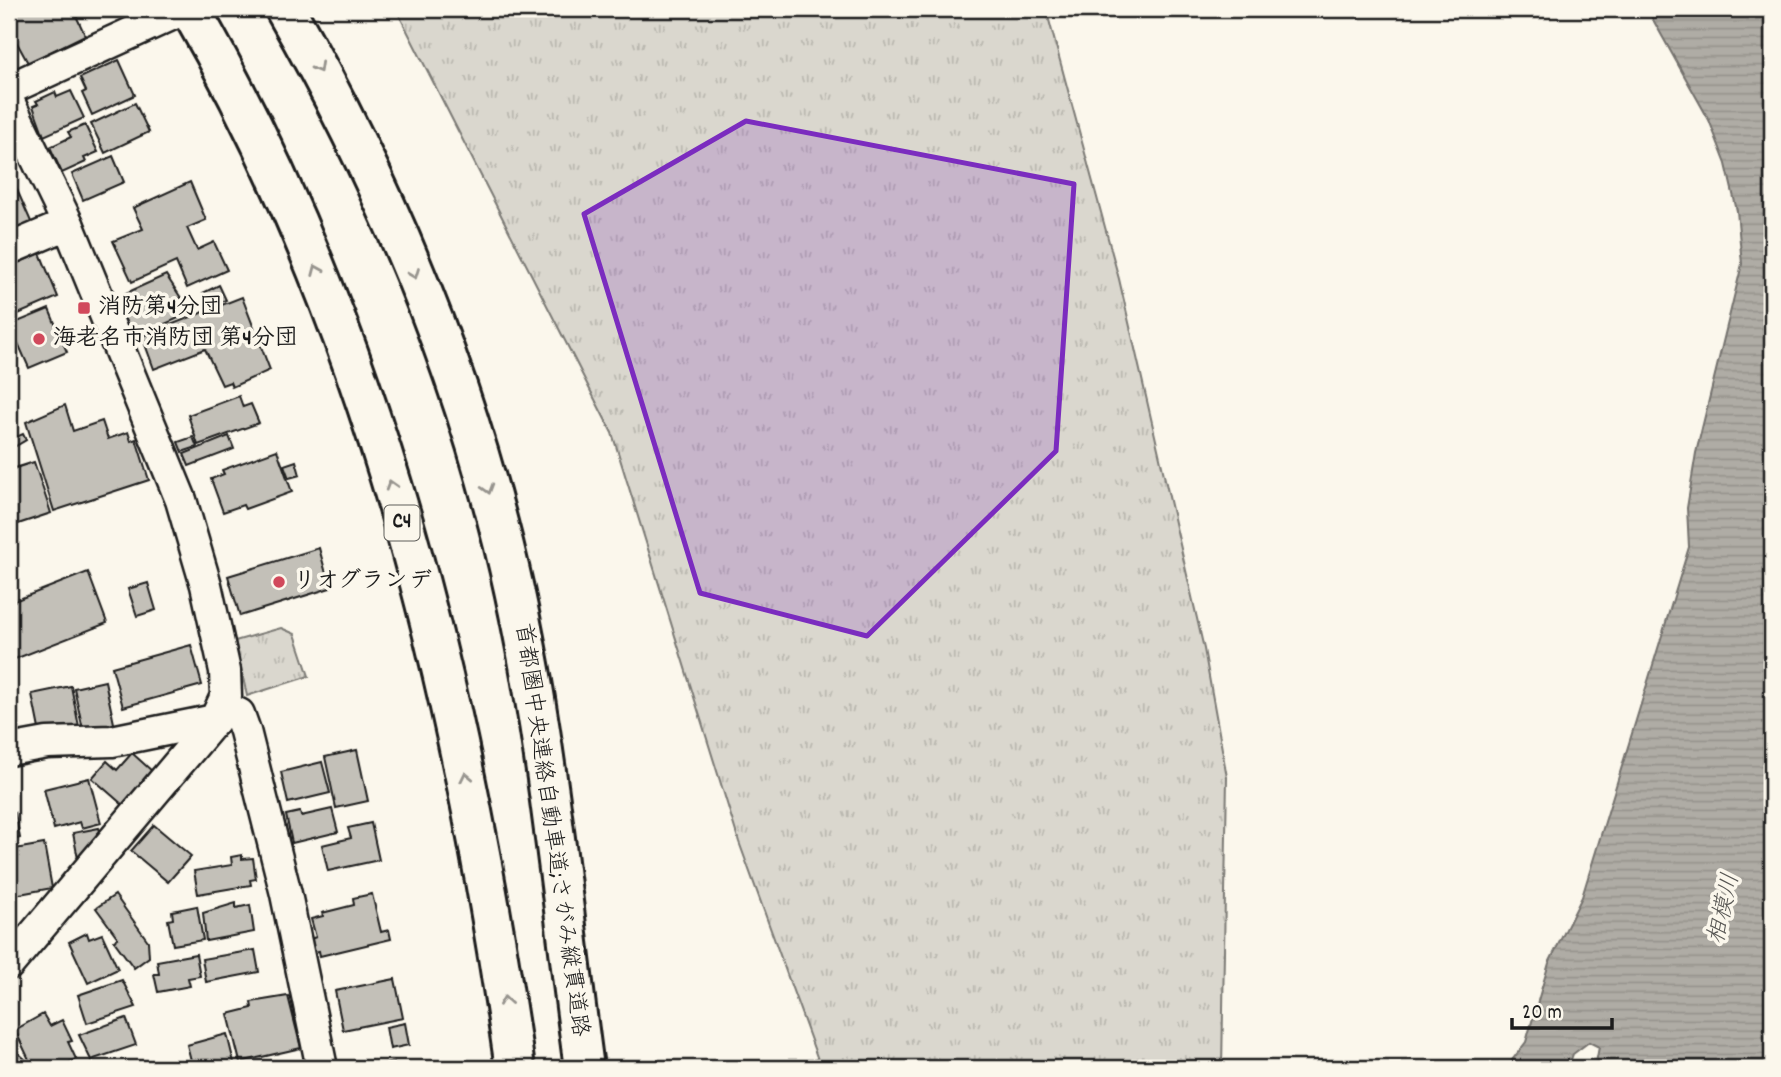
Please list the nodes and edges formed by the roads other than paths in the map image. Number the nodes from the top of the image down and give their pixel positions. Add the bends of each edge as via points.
1 (184, 9) edge
2 (190, 9) edge
3 (285, 9) edge
4 (9, 89) edge
5 (9, 102) edge
6 (68, 224) junction
7 (9, 249) edge
8 (219, 713) junction
9 (9, 750) edge
10 (9, 964) edge
11 (322, 1068) edge
12 (515, 1068) edge
13 (584, 1068) edge

1 - 4 street
12 -> 2 highway, C4 via 475,817 445,683 373,425 330,302 284,192
3 -> 13 highway, 首都圏中央連絡自動車道;さがみ縦貫道路 via 322,73 411,268 459,394 498,522 540,734
5 - 6 street
6 - 7 street
6 - 8 street via 181,500 225,671 226,696
8 - 9 street via 112,741 47,743
8 - 10 street
8 - 11 street via 239,714 245,731 286,894

